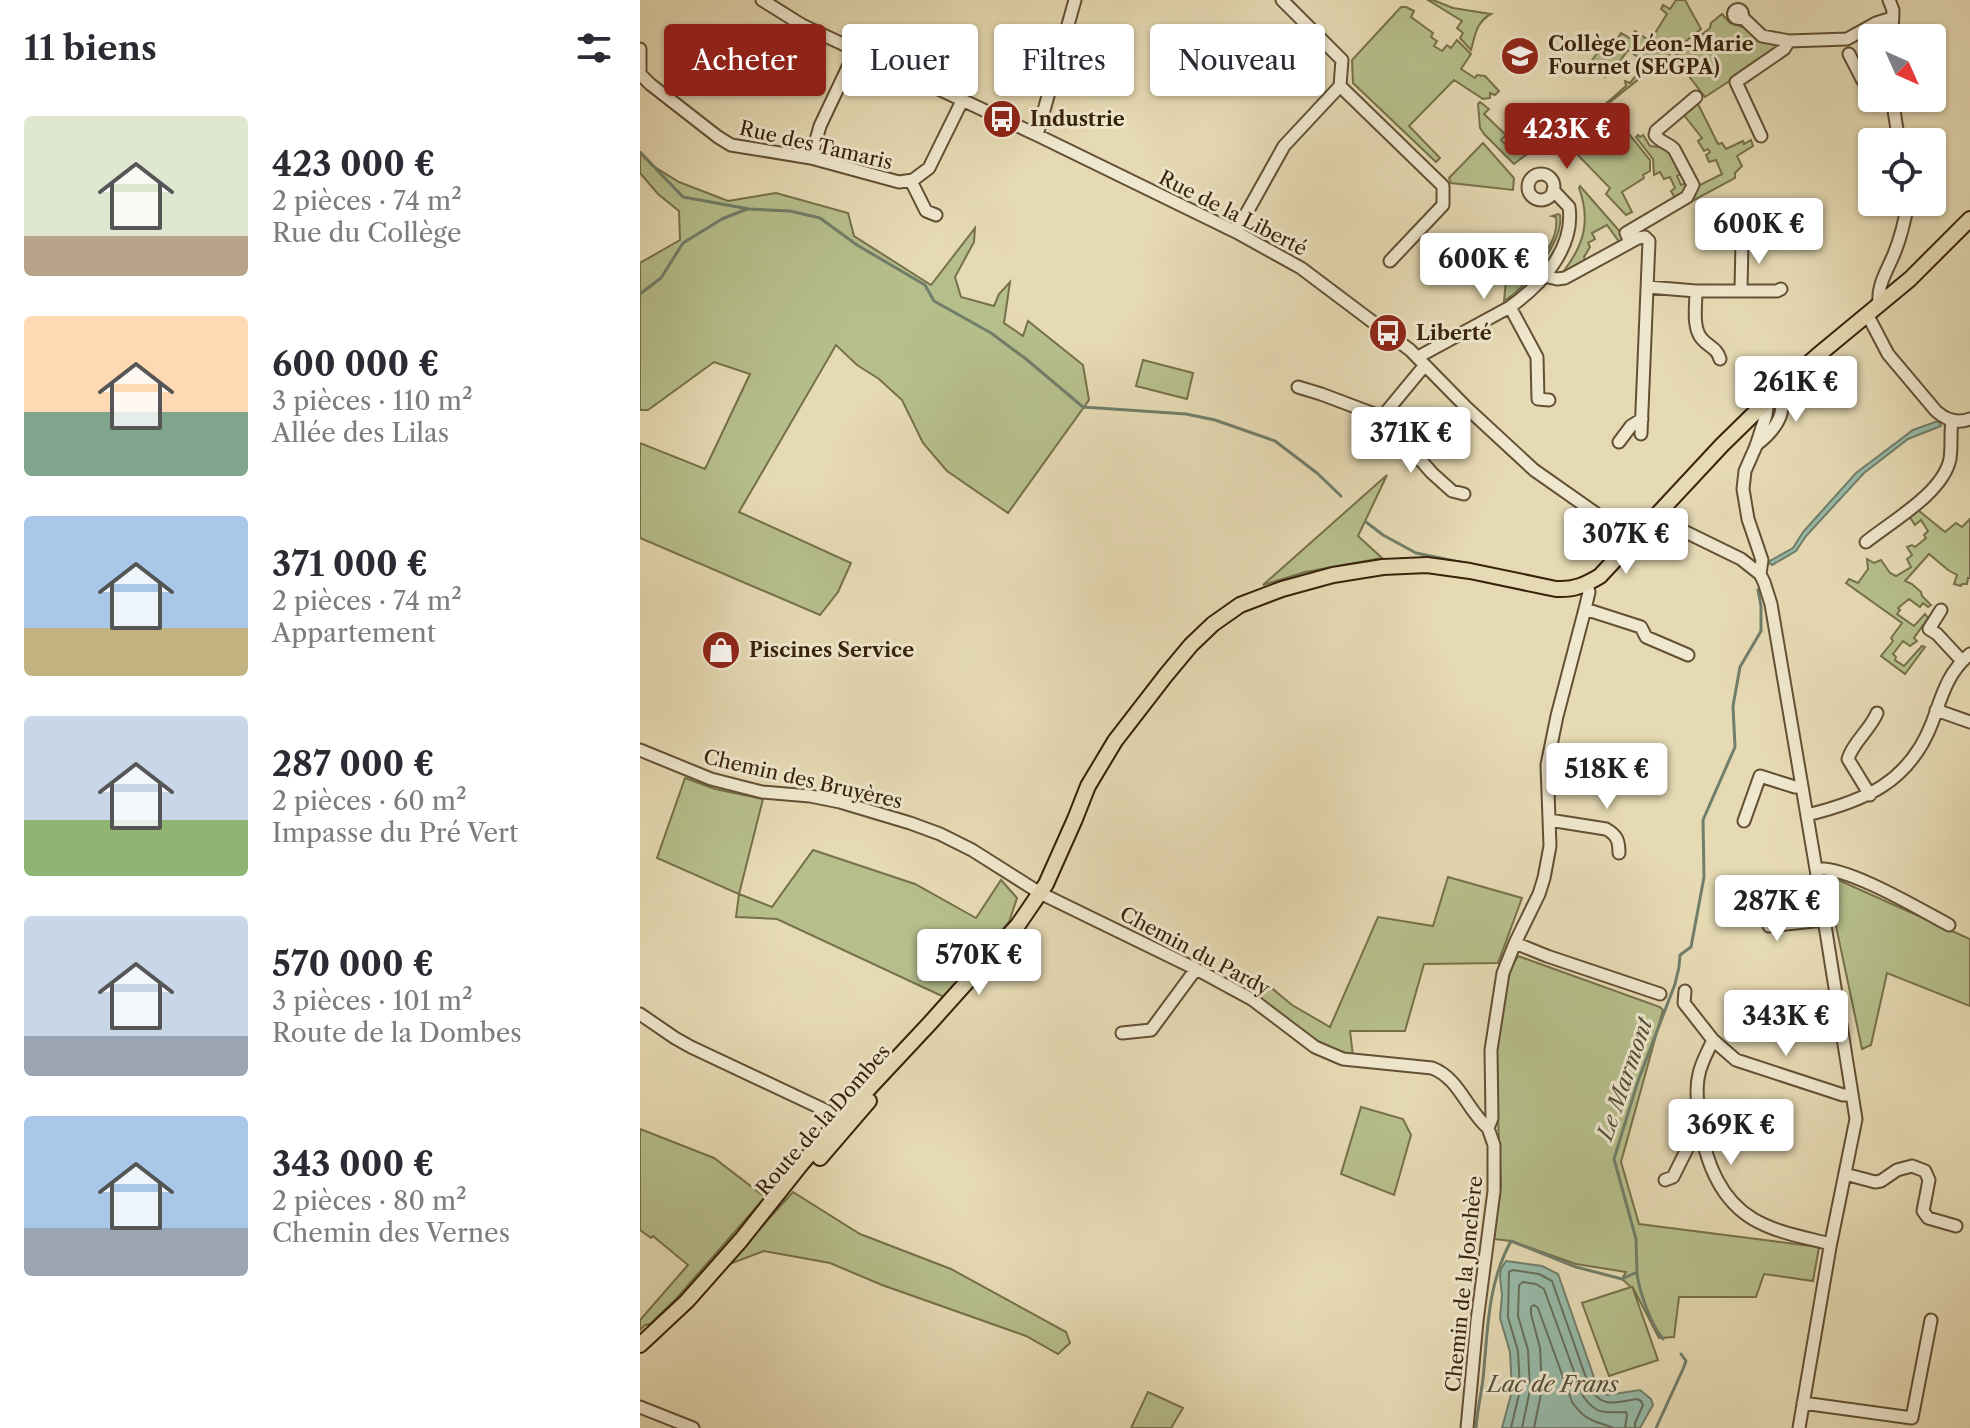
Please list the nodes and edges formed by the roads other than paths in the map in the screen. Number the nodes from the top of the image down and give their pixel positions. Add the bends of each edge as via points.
1 (762, 0) edge
2 (1075, 0) edge
3 (1282, 0) edge
4 (1889, 0) edge
5 (1741, 16) dead end
6 (1892, 18) junction
7 (1892, 24) edge
8 (1789, 41) junction
9 (842, 44) edge
10 (640, 49) edge
11 (1849, 54) dead end
12 (1858, 71) edge
13 (640, 73) edge
14 (842, 80) edge
15 (1340, 86) junction
16 (952, 96) edge
17 (1696, 97) dead end
18 (962, 101) junction
19 (1037, 135) junction
20 (1761, 136) dead end
21 (811, 158) junction
22 (911, 181) junction
23 (1553, 190) dead end
24 (936, 215) dead end
25 (1906, 216) edge
26 (1970, 219) edge
27 (1236, 232) junction
28 (1742, 241) dead end
29 (1630, 242) junction
30 (1390, 261) dead end
31 (1544, 276) junction
32 (1648, 287) junction
33 (1781, 289) dead end
34 (1696, 291) junction
35 (1741, 291) junction
36 (1510, 307) junction
37 (1873, 309) junction
38 (1537, 357) junction
39 (1720, 359) dead end
40 (1421, 361) junction
41 (1525, 368) dead end
42 (1298, 387) dead end
43 (1772, 397) junction
44 (1549, 400) dead end
45 (1382, 417) junction
46 (1642, 419) junction
47 (1970, 419) edge
48 (1952, 421) junction
49 (1641, 434) dead end
50 (1619, 442) dead end
51 (1464, 494) dead end
52 (1655, 517) junction
53 (1637, 536) junction
54 (1866, 542) dead end
55 (1760, 574) junction
56 (1587, 585) junction
57 (1585, 609) junction
58 (1941, 610) dead end
59 (1688, 655) dead end
60 (1966, 657) edge
61 (1936, 710) junction
62 (1877, 713) dead end
63 (1970, 722) edge
64 (1551, 748) junction
65 (640, 750) edge
66 (1657, 756) dead end
67 (1652, 774) junction
68 (1801, 786) junction
69 (1648, 787) dead end
70 (1870, 795) junction
71 (1807, 815) junction
72 (1549, 820) junction
73 (1744, 821) dead end
74 (1619, 853) dead end
75 (1816, 869) junction
76 (1040, 893) junction
77 (1765, 910) dead end
78 (1823, 920) junction
79 (1949, 925) dead end
80 (1515, 943) junction
81 (1196, 969) junction
82 (1660, 994) dead end
83 (1682, 998) dead end
84 (640, 1014) edge
85 (1122, 1033) dead end
86 (1713, 1040) junction
87 (1852, 1095) junction
88 (842, 1125) junction
89 (1488, 1128) junction
90 (1701, 1131) junction
91 (1845, 1174) junction
92 (1665, 1180) dead end
93 (1956, 1226) dead end
94 (1830, 1244) junction
95 (687, 1301) junction
96 (1931, 1320) dead end
97 (640, 1345) edge
98 (640, 1357) edge
99 (1803, 1403) junction
100 (640, 1407) edge
101 (693, 1428) edge
102 (1467, 1428) edge
103 (1799, 1428) edge

1 - 9 street, Rue de la Liberté
2 - 19 street
3 - 15 street via 1342,60
4 - 6 street
5 - 8 street via 1762,36
6 - 7 street
6 - 8 street via 1847,39
8 - 20 street via 1736,82
10 - 13 street
11 - 12 street
13 - 21 street, Rue des Tamaris via 731,145
14 - 21 street
15 - 27 street via 1284,146
15 - 30 street via 1443,186 1443,205
16 - 18 street, Rue de la Liberté
17 - 29 street via 1655,135 1674,149 1693,185 1691,192 1626,233
18 - 19 street, Rue de la Liberté
18 - 22 street, Rue des Tamaris via 929,168
19 - 27 street, Rue de la Liberté
21 - 22 street, Rue des Tamaris
22 - 24 street via 926,211
23 - 31 street via 1569,207 1569,224
25 - 37 street
26 - 37 main road
27 - 40 street, Rue de la Liberté via 1301,268
28 - 35 street
29 - 31 street via 1565,278
29 - 32 street via 1645,237 1649,241
31 - 36 street
32 - 34 street
32 - 46 street
33 - 35 street
34 - 35 street
34 - 39 street via 1699,337
36 - 38 street
36 - 40 street
37 - 43 main road
37 - 48 street via 1888,354 1936,411
38 - 41 street
38 - 44 street via 1538,399
40 - 45 street
40 - 53 street, Rue de la Liberté via 1534,470
42 - 45 street
43 - 52 main road
43 - 55 street via 1743,489 1762,560
45 - 51 street via 1432,473 1452,491
46 - 49 street
46 - 50 street
47 - 48 street
48 - 54 street via 1950,459 1943,477
52 - 53 main road
52 - 55 street via 1741,559
53 - 56 main road
55 - 68 street via 1771,604
56 - 57 street, Chemin de la Jonchère
56 - 76 main road, Route de la Dombes via 1556,589 1442,567 1383,567 1321,578 1240,605 1191,645 1134,714 1088,786
57 - 59 street via 1641,627 1646,637
57 - 64 street, Chemin de la Jonchère
58 - 60 street via 1929,629
60 - 61 street via 1944,686
61 - 63 street
61 - 70 street via 1913,757
62 - 70 street via 1848,759
64 - 67 street
64 - 72 street, Chemin de la Jonchère
65 - 76 street, Chemin des Bruyères via 711,779 840,802 910,823 958,843
66 - 67 street
67 - 69 street
68 - 71 street
68 - 73 street via 1760,776
70 - 71 street
71 - 75 street
72 - 74 street via 1606,829 1617,838
72 - 80 street, Chemin de la Jonchère via 1544,878
75 - 78 street
75 - 79 street via 1827,868 1877,887
76 - 81 street, Chemin du Pardy
76 - 88 main road, Route de la Dombes via 883,1085
77 - 78 street via 1769,926
78 - 87 street
80 - 82 street
80 - 89 street, Chemin de la Jonchère via 1503,973 1491,1050
81 - 85 street via 1151,1030
81 - 89 street, Chemin du Pardy via 1335,1056 1443,1072
83 - 86 street
84 - 88 street via 691,1047 827,1111
86 - 87 street via 1736,1060
86 - 90 street via 1696,1093
87 - 91 street via 1856,1119
88 - 95 main road, Route de la Dombes via 776,1208
89 - 102 street, Chemin de la Jonchère via 1494,1145 1494,1191
90 - 92 street via 1673,1177
90 - 94 street via 1706,1154 1734,1204 1777,1230
91 - 93 street via 1875,1182 1912,1166 1925,1171 1925,1216
91 - 94 street
94 - 99 street
95 - 97 main road, Route de la Dombes
95 - 98 main road
96 - 99 street via 1912,1418
99 - 103 street
100 - 101 street

